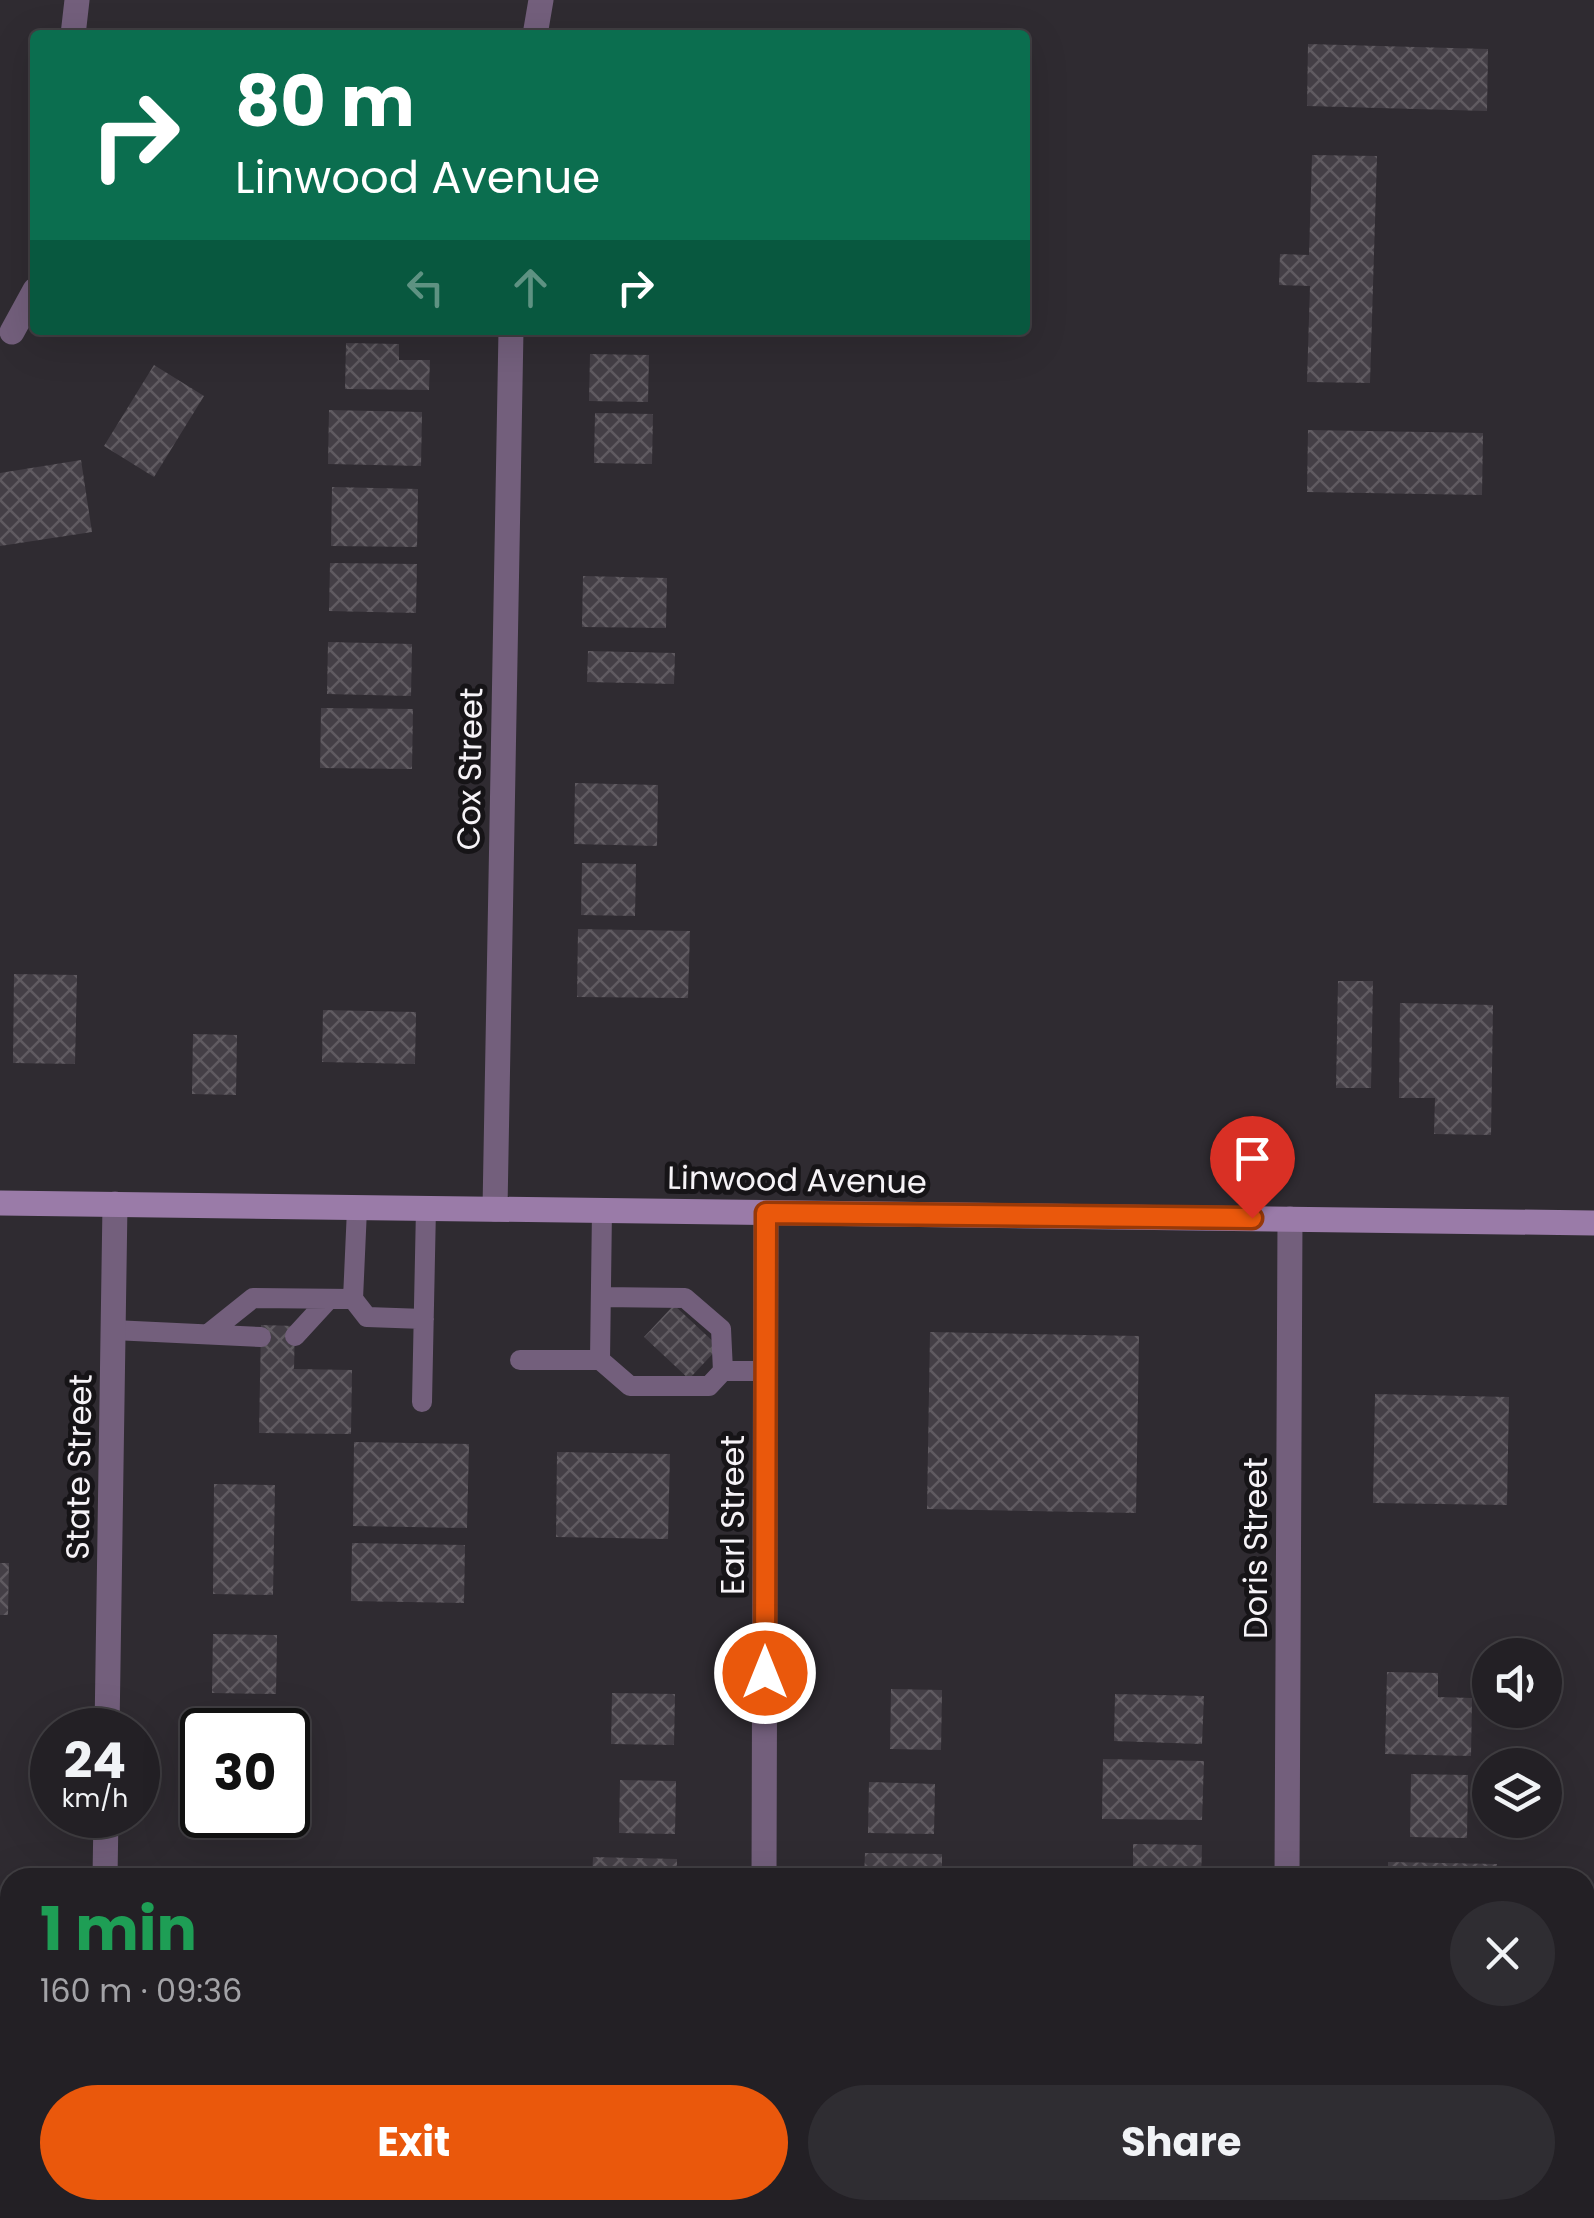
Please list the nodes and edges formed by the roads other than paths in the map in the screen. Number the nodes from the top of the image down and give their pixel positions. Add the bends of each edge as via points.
1 (77, 0) edge
2 (540, 0) edge
3 (74, 30) edge
4 (536, 30) edge
5 (30, 299) edge
6 (12, 332) dead end
7 (510, 335) edge
8 (0, 1202) edge
9 (116, 1204) junction
10 (426, 1208) junction
11 (357, 1209) junction
12 (495, 1209) junction
13 (602, 1210) junction
14 (766, 1213) junction
15 (1290, 1219) junction
16 (1594, 1223) edge
17 (601, 1297) junction
18 (329, 1299) junction
19 (353, 1299) junction
20 (424, 1319) junction
21 (113, 1330) junction
22 (208, 1334) junction
23 (295, 1336) dead end
24 (261, 1337) dead end
25 (520, 1360) dead end
26 (600, 1360) junction
27 (766, 1371) junction
28 (723, 1372) junction
29 (422, 1402) dead end
30 (107, 1708) edge
31 (106, 1838) edge
32 (105, 1868) edge
33 (764, 1868) edge
34 (1288, 1868) edge

1 - 3 street
2 - 4 street
5 - 6 street
7 - 12 street, Cox Street
8 - 9 main road, Linwood Avenue
9 - 11 main road, Linwood Avenue
9 - 21 street, State Street
10 - 11 main road, Linwood Avenue
10 - 12 main road, Linwood Avenue
10 - 20 lane
11 - 19 lane
12 - 13 main road, Linwood Avenue
13 - 14 main road, Linwood Avenue
13 - 17 lane
14 - 15 main road, Linwood Avenue
14 - 27 street, Earl Street
15 - 16 main road, Linwood Avenue
15 - 34 street, Doris Street
17 - 26 lane
17 - 28 lane via 685,1298 720,1328
18 - 19 lane
18 - 22 lane via 253,1298
18 - 23 lane
19 - 20 lane via 367,1317
20 - 29 lane
21 - 22 lane
21 - 30 street, State Street
22 - 24 lane
25 - 26 lane
26 - 28 lane via 630,1386 709,1386
27 - 28 lane
27 - 33 street, Earl Street
31 - 32 street

